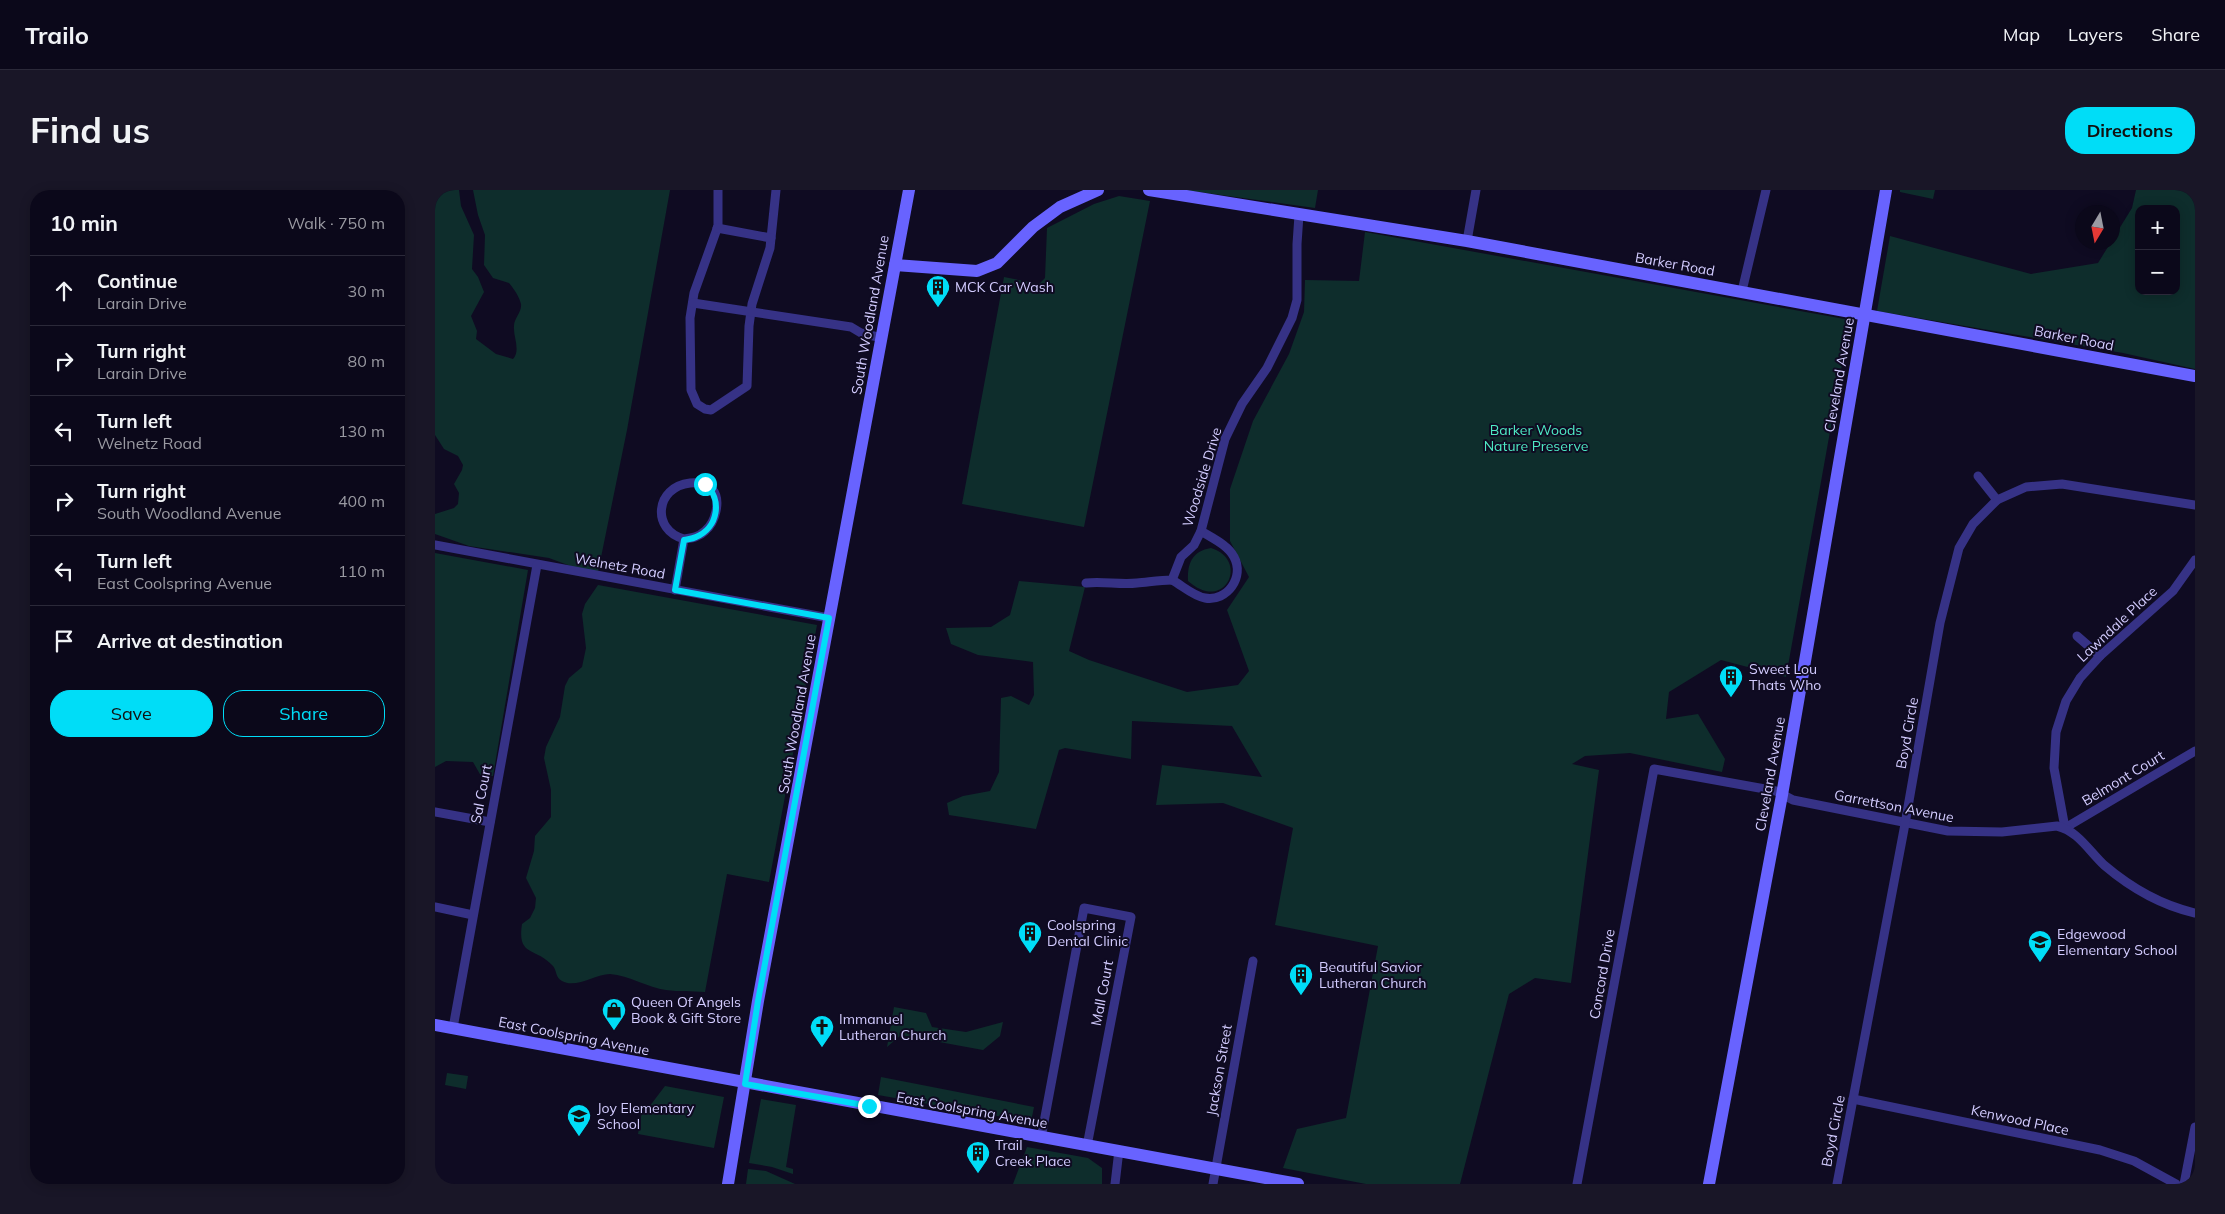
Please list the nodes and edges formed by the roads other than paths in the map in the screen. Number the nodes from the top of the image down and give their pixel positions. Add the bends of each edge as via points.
1 (718, 190) edge
2 (776, 190) edge
3 (909, 190) edge
4 (1097, 190) edge
5 (1149, 190) edge
6 (1476, 190) edge
7 (1765, 190) edge
8 (1886, 190) edge
9 (1299, 215) junction
10 (717, 228) junction
11 (771, 238) junction
12 (1467, 241) junction
13 (895, 265) junction
14 (1742, 291) junction
15 (693, 303) junction
16 (751, 313) junction
17 (1864, 314) junction
18 (882, 338) junction
19 (2195, 376) edge
20 (1978, 476) dead end
21 (1997, 500) junction
22 (2195, 505) edge
23 (1201, 531) junction
24 (684, 540) junction
25 (435, 545) edge
26 (2195, 560) edge
27 (537, 564) junction
28 (1172, 580) junction
29 (1086, 584) dead end
30 (675, 590) junction
31 (829, 618) junction
32 (2077, 636) dead end
33 (2100, 656) junction
34 (2195, 751) edge
35 (1654, 769) joint
36 (1783, 795) junction
37 (435, 812) edge
38 (490, 822) junction
39 (1905, 824) junction
40 (2065, 828) junction
41 (435, 908) edge
42 (2195, 913) edge
43 (473, 915) junction
44 (1253, 961) dead end
45 (435, 1025) edge
46 (453, 1028) junction
47 (745, 1084) junction
48 (1853, 1099) junction
49 (2195, 1127) edge
50 (1041, 1138) junction
51 (1087, 1146) junction
52 (1119, 1150) junction
53 (1216, 1168) junction
54 (728, 1184) edge
55 (1115, 1184) edge
56 (1213, 1184) edge
57 (1298, 1184) edge
58 (1577, 1184) edge
59 (1709, 1184) edge
60 (1837, 1184) edge
61 (2176, 1184) edge
62 (2184, 1184) edge

1 - 10 street
2 - 11 street
3 - 13 street, South Woodland Avenue
4 - 13 street via 1060,207 997,263 977,270
5 - 9 street, Barker Road
6 - 12 street
7 - 14 street
8 - 17 street, Cleveland Avenue
9 - 12 street, Barker Road
9 - 23 street, Woodside Drive via 1297,300 1292,318 1225,439
10 - 11 street
10 - 15 street
11 - 16 street
12 - 14 street, Barker Road
13 - 18 street, South Woodland Avenue
14 - 17 street, Barker Road
15 - 16 street
15 - 16 street via 690,318 691,390 697,404 705,409 711,410 747,386
16 - 18 street via 851,327
17 - 19 street, Barker Road
17 - 36 street, Cleveland Avenue
18 - 31 street, South Woodland Avenue
20 - 21 street
21 - 22 street, Boyd Circle via 2026,487 2062,484
21 - 39 street, Boyd Circle via 1973,524 1959,548 1939,623
23 - 28 street, Woodside Drive via 1194,545 1181,557
23 - 28 street via 1234,556 1236,580 1225,594 1216,599 1195,595
24 - 24 street via 706,531 713,522 717,500 705,484 683,484 671,489 664,497 661,508 666,528
24 - 30 street
25 - 27 street, Welnetz Road
26 - 33 street, Lawndale Place via 2173,591
27 - 30 street, Welnetz Road
27 - 38 street, Sal Court
28 - 29 street
30 - 31 street, Welnetz Road
31 - 47 street, South Woodland Avenue
32 - 33 street
33 - 40 street, Lawndale Place via 2080,678 2066,702 2056,732 2054,768
34 - 40 street, Belmont Court
35 - 36 street, Garrettson Avenue
35 - 58 street, Concord Drive
36 - 39 street, Garrettson Avenue via 1793,800
36 - 59 street, Cleveland Avenue
37 - 38 street
38 - 43 street, Sal Court
39 - 40 street, Garrettson Avenue via 1965,833
39 - 48 street, Boyd Circle
40 - 42 street via 2135,888 2165,904
41 - 43 street
43 - 46 street, Sal Court
44 - 53 street, Jackson Street
45 - 46 street, East Coolspring Avenue
46 - 47 street, East Coolspring Avenue
47 - 50 street, East Coolspring Avenue
47 - 54 street, South Woodland Avenue
48 - 60 street, Boyd Circle
48 - 61 street, Kenwood Place via 2099,1150 2134,1161
49 - 62 street
50 - 51 street, East Coolspring Avenue
50 - 51 street, Mall Court via 1084,908 1131,917
51 - 52 street, East Coolspring Avenue
52 - 53 street, East Coolspring Avenue
52 - 55 street
53 - 56 street, Jackson Street
53 - 57 street, East Coolspring Avenue

